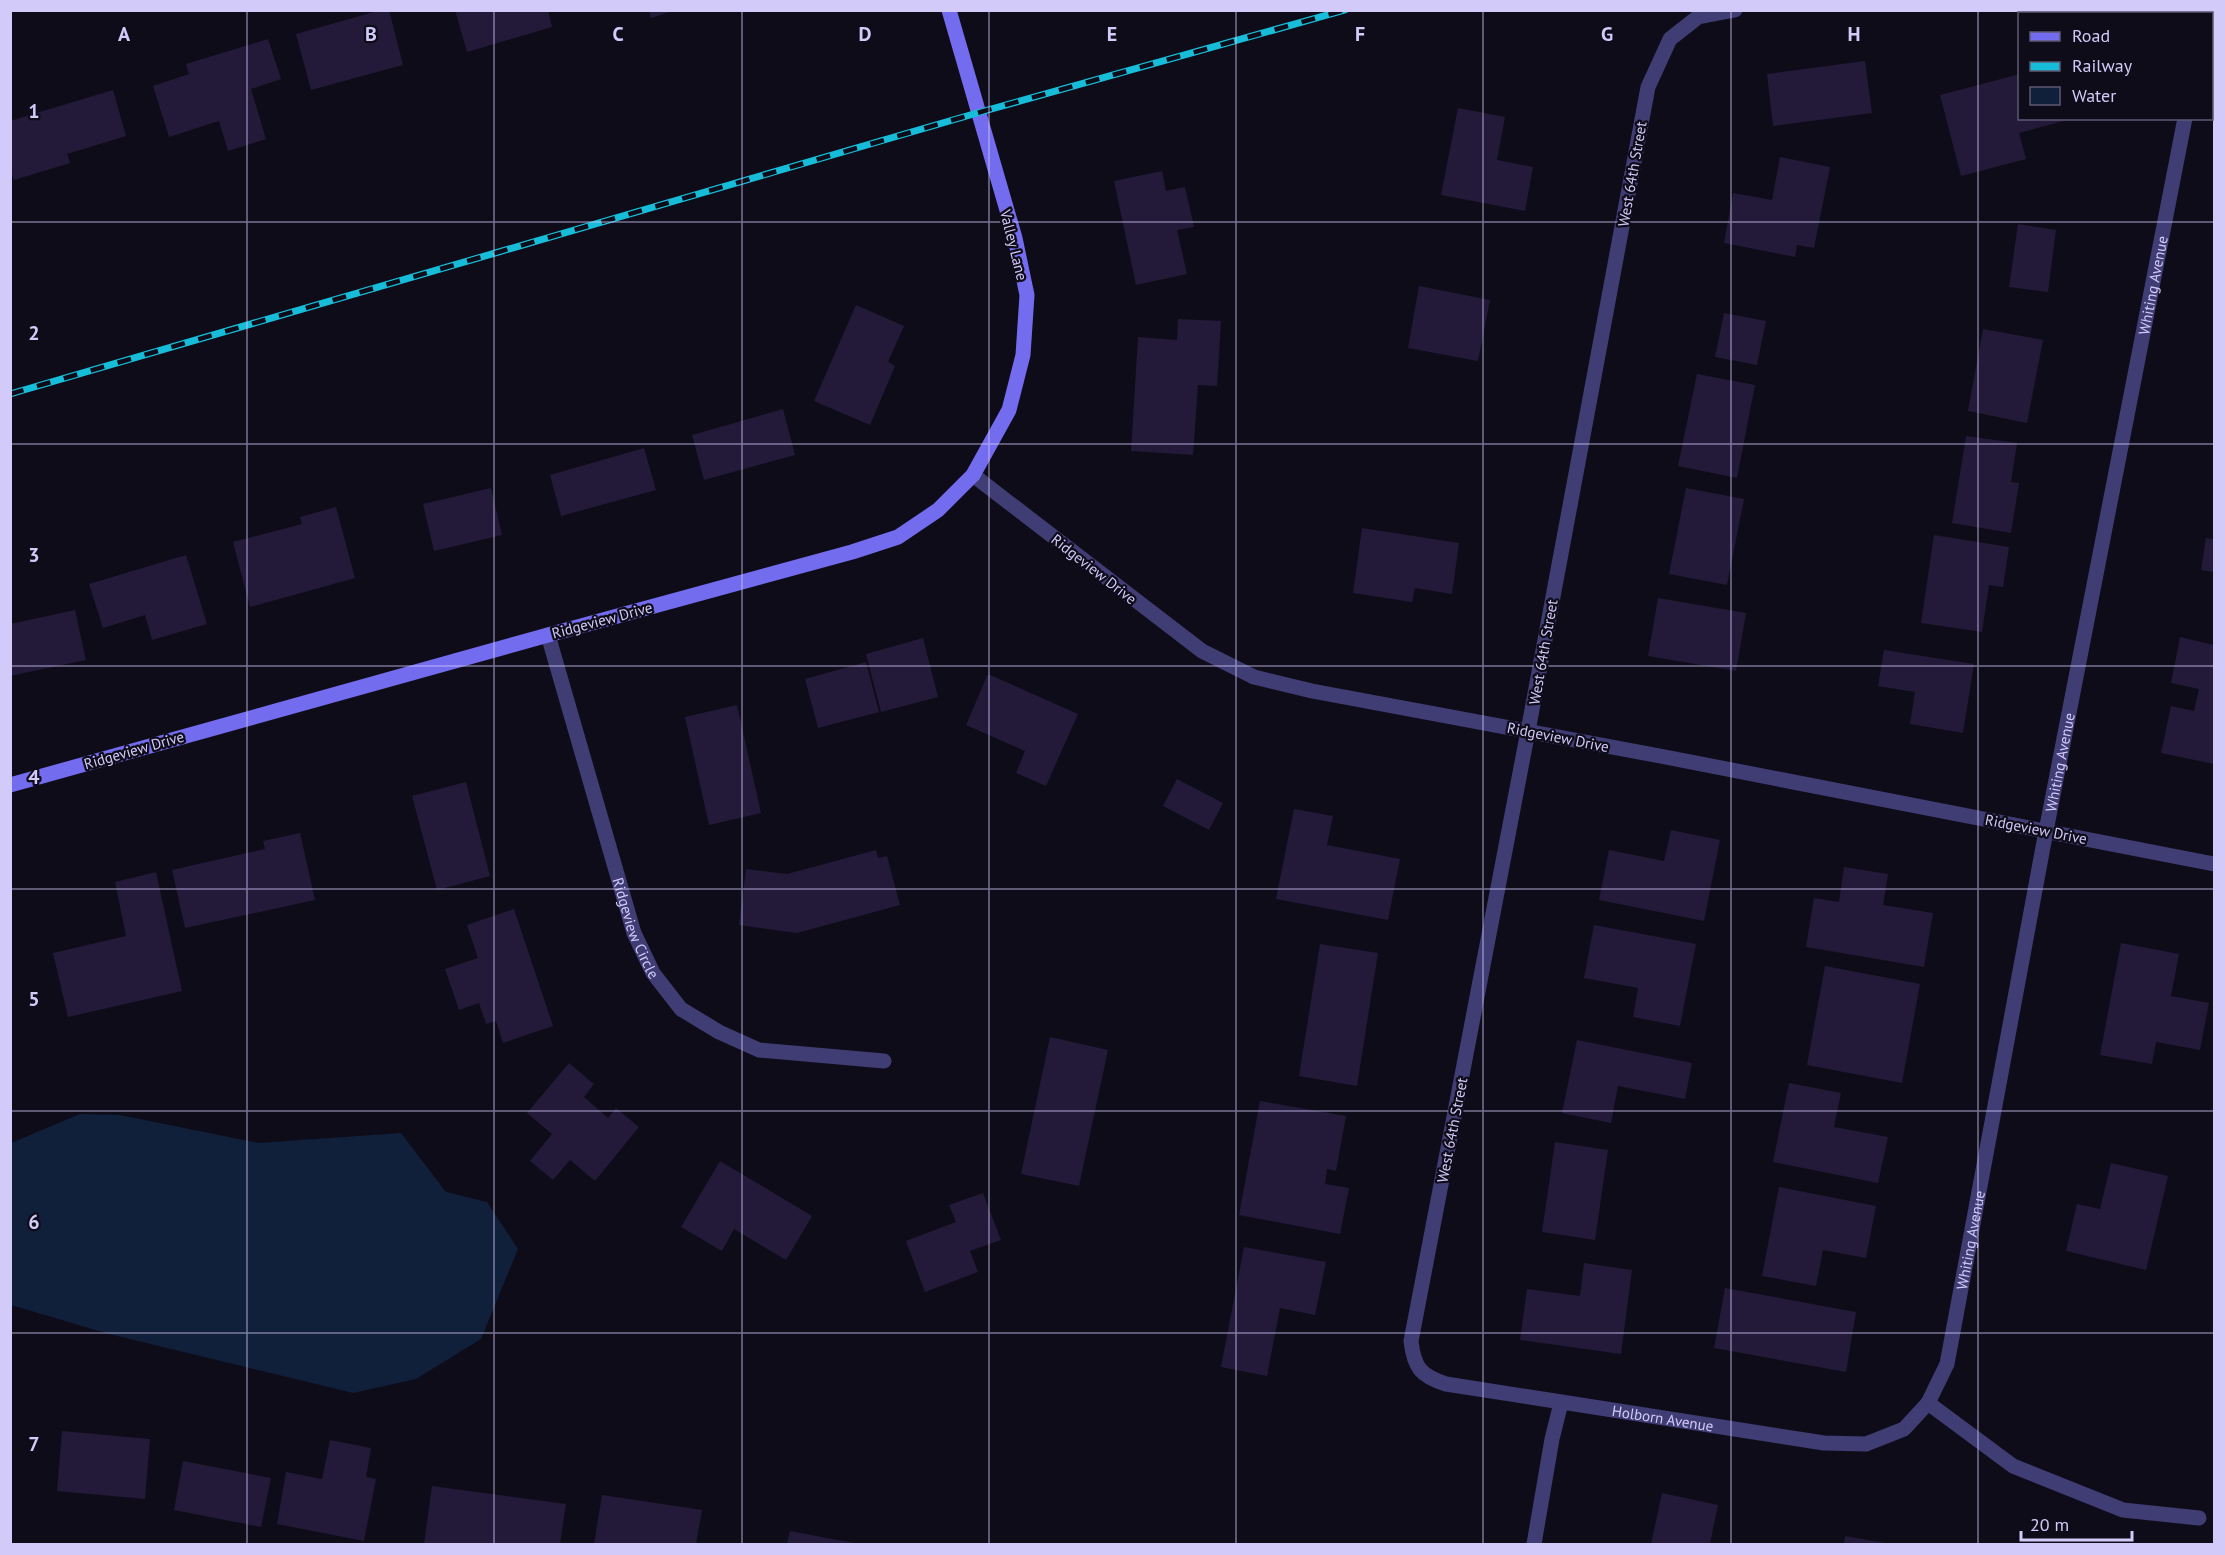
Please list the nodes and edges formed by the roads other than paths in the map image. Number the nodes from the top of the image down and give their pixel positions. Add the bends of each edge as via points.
1 (949, 10) edge
2 (1735, 10) edge
3 (2185, 120) edge
4 (973, 475) junction
5 (548, 634) junction
6 (1528, 731) junction
7 (10, 785) edge
8 (2046, 831) junction
9 (2214, 864) edge
10 (884, 1061) dead end
11 (1422, 1373) joint
12 (1561, 1403) junction
13 (1928, 1403) junction
14 (1904, 1429) joint
15 (2199, 1518) dead end
16 (1534, 1545) edge

1 - 4 street, Valley Lane via 1015,238 1027,294 1023,355 1009,410
2 - 6 street, West 64th Street via 1698,16 1670,39 1648,87
3 - 8 street, Whiting Avenue
4 - 5 street, Ridgeview Drive via 938,510 898,537
4 - 6 street, Ridgeview Drive via 1194,645 1254,677
5 - 7 street, Ridgeview Drive
5 - 10 street, Ridgeview Circle via 634,933 653,974 681,1009 759,1050
6 - 8 street, Ridgeview Drive
6 - 11 street, West 64th Street via 1411,1341 1413,1358
8 - 9 street, Ridgeview Drive
8 - 13 street, Whiting Avenue via 1947,1364
11 - 12 street, Holborn Avenue via 1446,1384
12 - 14 street, Holborn Avenue via 1824,1443 1866,1444
12 - 16 street
13 - 14 street, Whiting Avenue
13 - 15 street via 2013,1466 2123,1510

